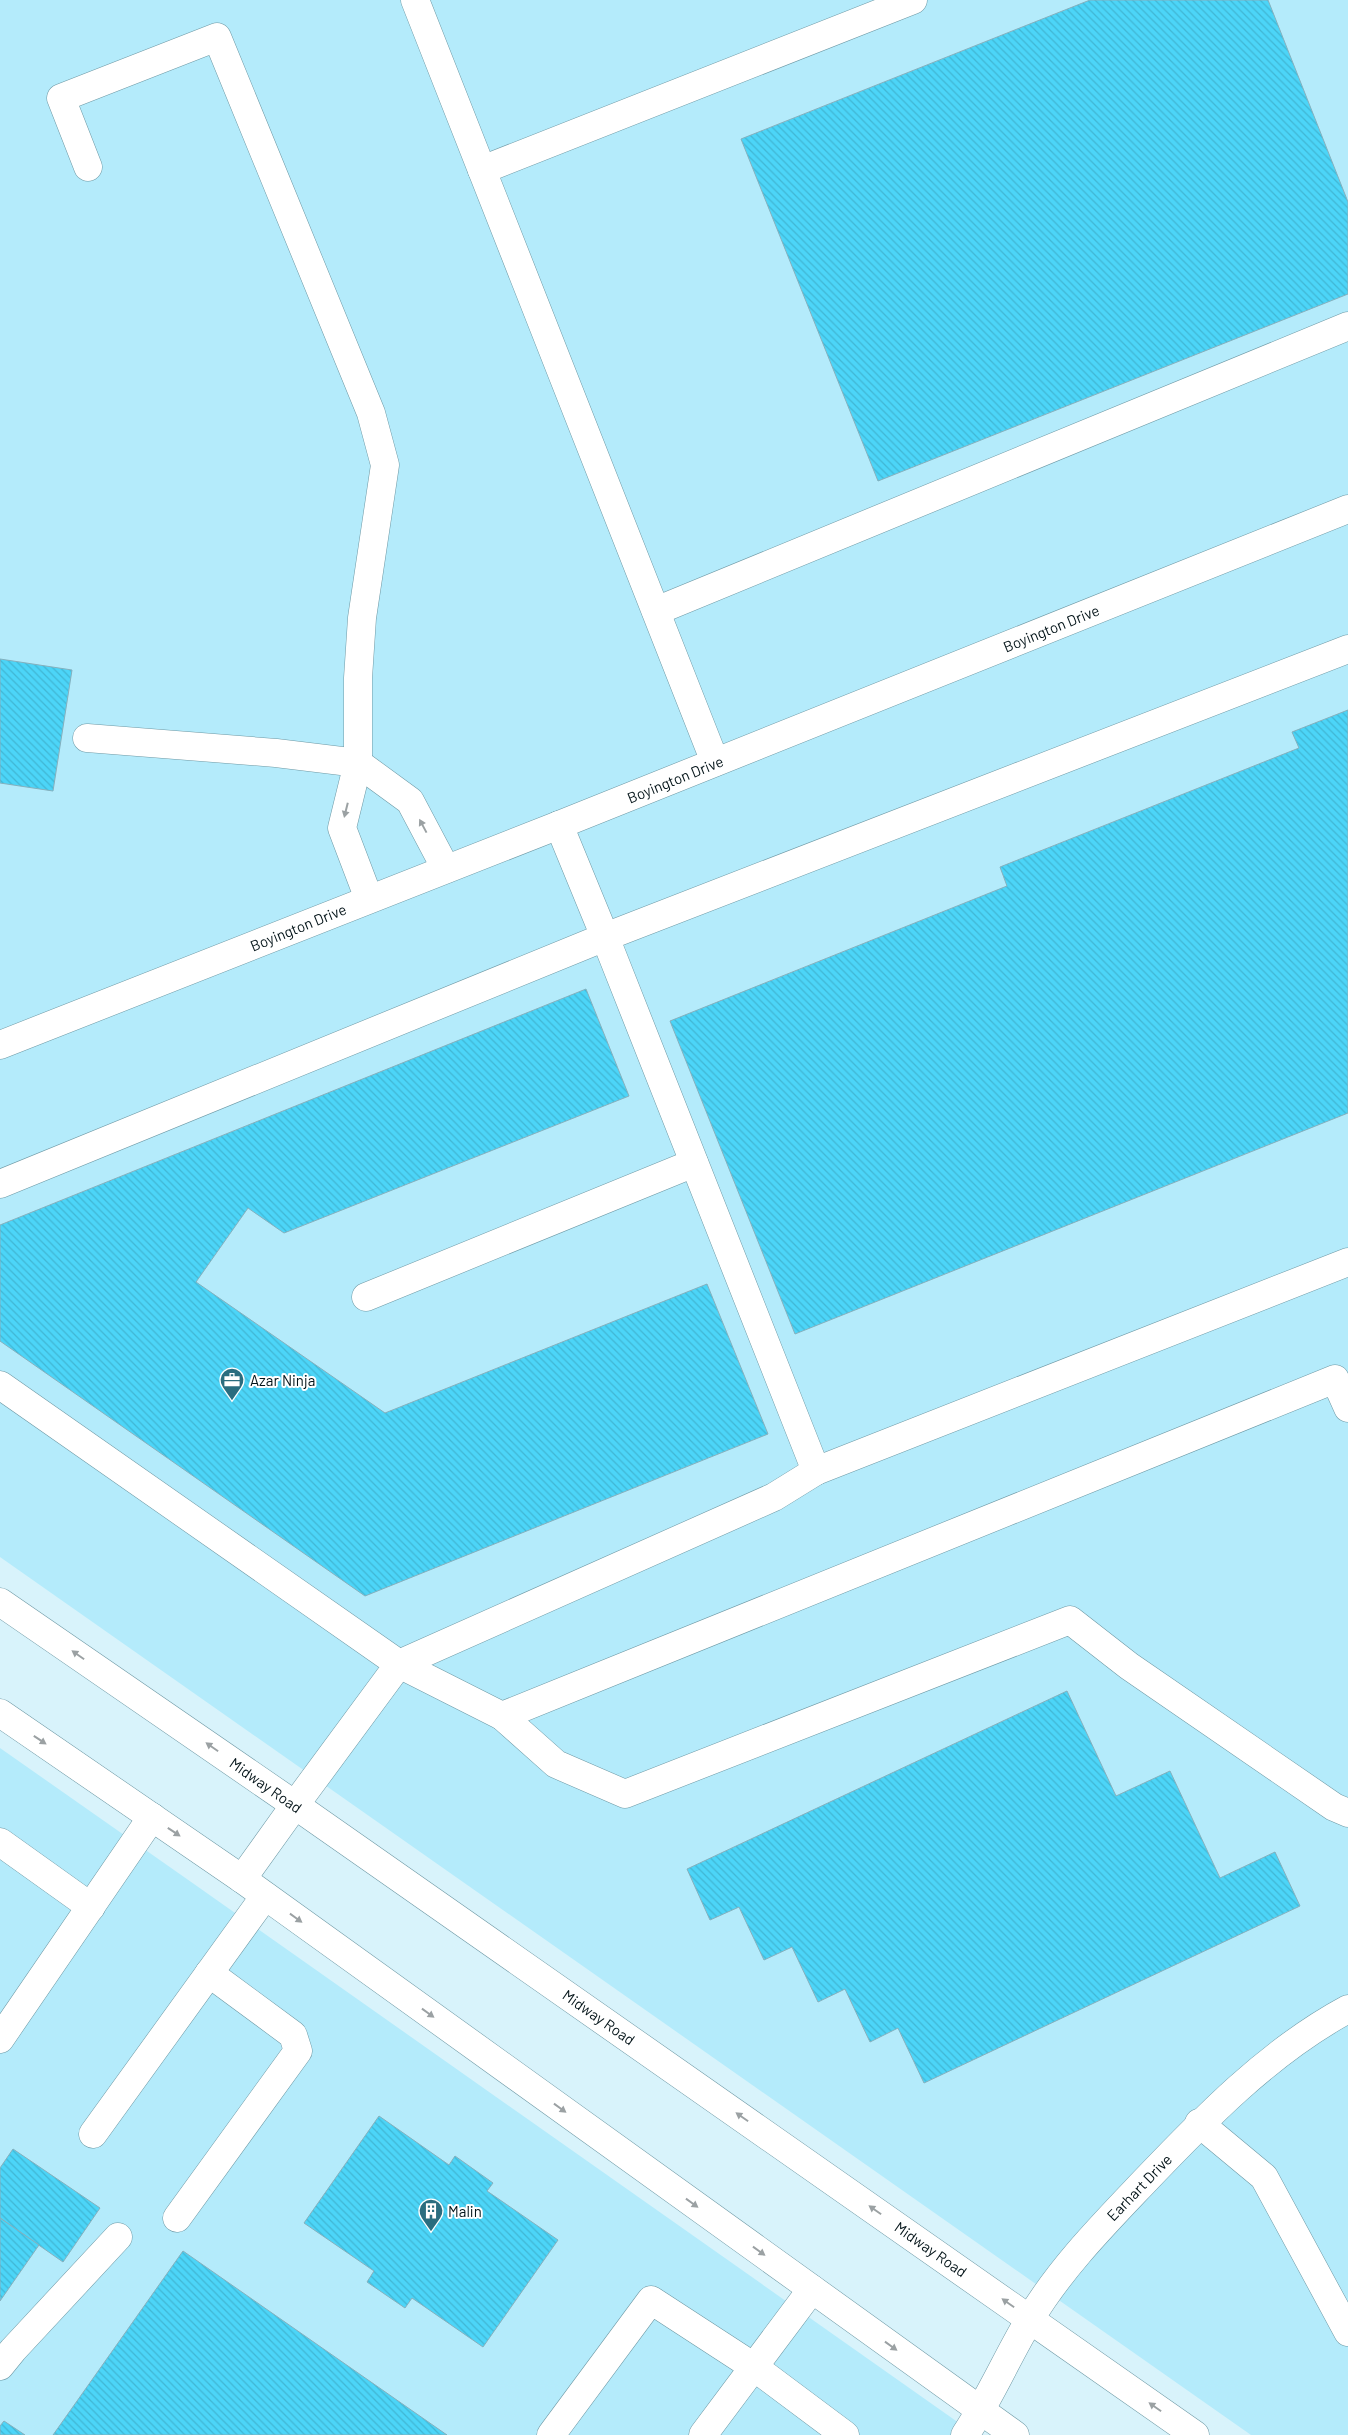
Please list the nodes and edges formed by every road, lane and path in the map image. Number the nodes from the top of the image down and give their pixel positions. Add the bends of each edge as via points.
1 (415, 0) edge
2 (913, 0) edge
3 (88, 167) dead end
4 (482, 170) junction
5 (1348, 326) edge
6 (1348, 508) edge
7 (656, 611) junction
8 (1348, 649) edge
9 (87, 738) dead end
10 (715, 762) junction
11 (358, 763) junction
12 (559, 824) junction
13 (446, 869) junction
14 (369, 899) junction
15 (605, 937) junction
16 (0, 1045) edge
17 (694, 1163) junction
18 (0, 1184) edge
19 (1348, 1262) edge
20 (366, 1297) dead end
21 (0, 1384) edge
22 (1348, 1408) edge
23 (816, 1471) junction
24 (0, 1602) edge
25 (398, 1664) junction
26 (0, 1712) edge
27 (502, 1716) junction
28 (295, 1805) junction
29 (1348, 1813) edge
30 (152, 1817) junction
31 (0, 1842) edge
32 (242, 1879) junction
33 (265, 1896) junction
34 (91, 1907) junction
35 (209, 1973) junction
36 (1348, 2009) edge
37 (0, 2040) edge
38 (1200, 2123) junction
39 (93, 2134) dead end
40 (177, 2218) dead end
41 (118, 2237) dead end
42 (812, 2289) junction
43 (1031, 2318) junction
44 (1348, 2332) edge
45 (0, 2366) edge
46 (754, 2367) junction
47 (982, 2411) junction
48 (551, 2435) edge
49 (703, 2435) edge
50 (844, 2435) edge
51 (966, 2435) edge
52 (1015, 2435) edge
53 (1195, 2435) edge

1 - 4 main road
2 - 4 main road
3 - 11 main road via 61,98 217,37 371,412 385,465 362,618
4 - 7 main road
5 - 7 main road
6 - 10 main road, Boyington Drive
7 - 10 main road
8 - 15 main road
9 - 11 main road
10 - 12 main road, Boyington Drive
13 -> 11 main road via 410,801
11 -> 14 main road via 342,828
12 - 13 main road, Boyington Drive
12 - 15 main road
13 - 14 main road, Boyington Drive
14 - 16 main road, Boyington Drive
15 - 17 main road
15 - 18 main road
17 - 20 main road
17 - 23 main road
19 - 23 main road
21 - 25 main road
22 - 27 main road via 1334,1380
23 - 25 main road via 774,1497
28 -> 24 main road, Midway Road
25 - 27 main road
25 - 28 main road
26 -> 30 main road
27 - 29 main road via 556,1764 625,1794 1070,1620 1129,1666 1334,1807
28 - 32 main road
43 -> 28 main road, Midway Road
30 -> 32 main road
30 - 34 main road
31 - 34 main road
32 - 33 main road
33 - 35 main road
33 -> 42 main road
34 - 37 main road
35 - 39 main road
35 - 40 main road via 293,2035 298,2052
36 - 38 main road, Earhart Drive via 1328,2019 1264,2067
38 - 43 main road, Earhart Drive via 1087,2242
38 - 44 main road via 1264,2177
41 - 45 main road
42 - 46 main road
42 -> 47 main road
43 - 47 main road, Earhart Drive
53 -> 43 main road, Midway Road
46 - 48 main road via 651,2300
46 - 49 main road
46 - 50 main road
47 - 51 main road, Earhart Drive
47 - 52 main road

